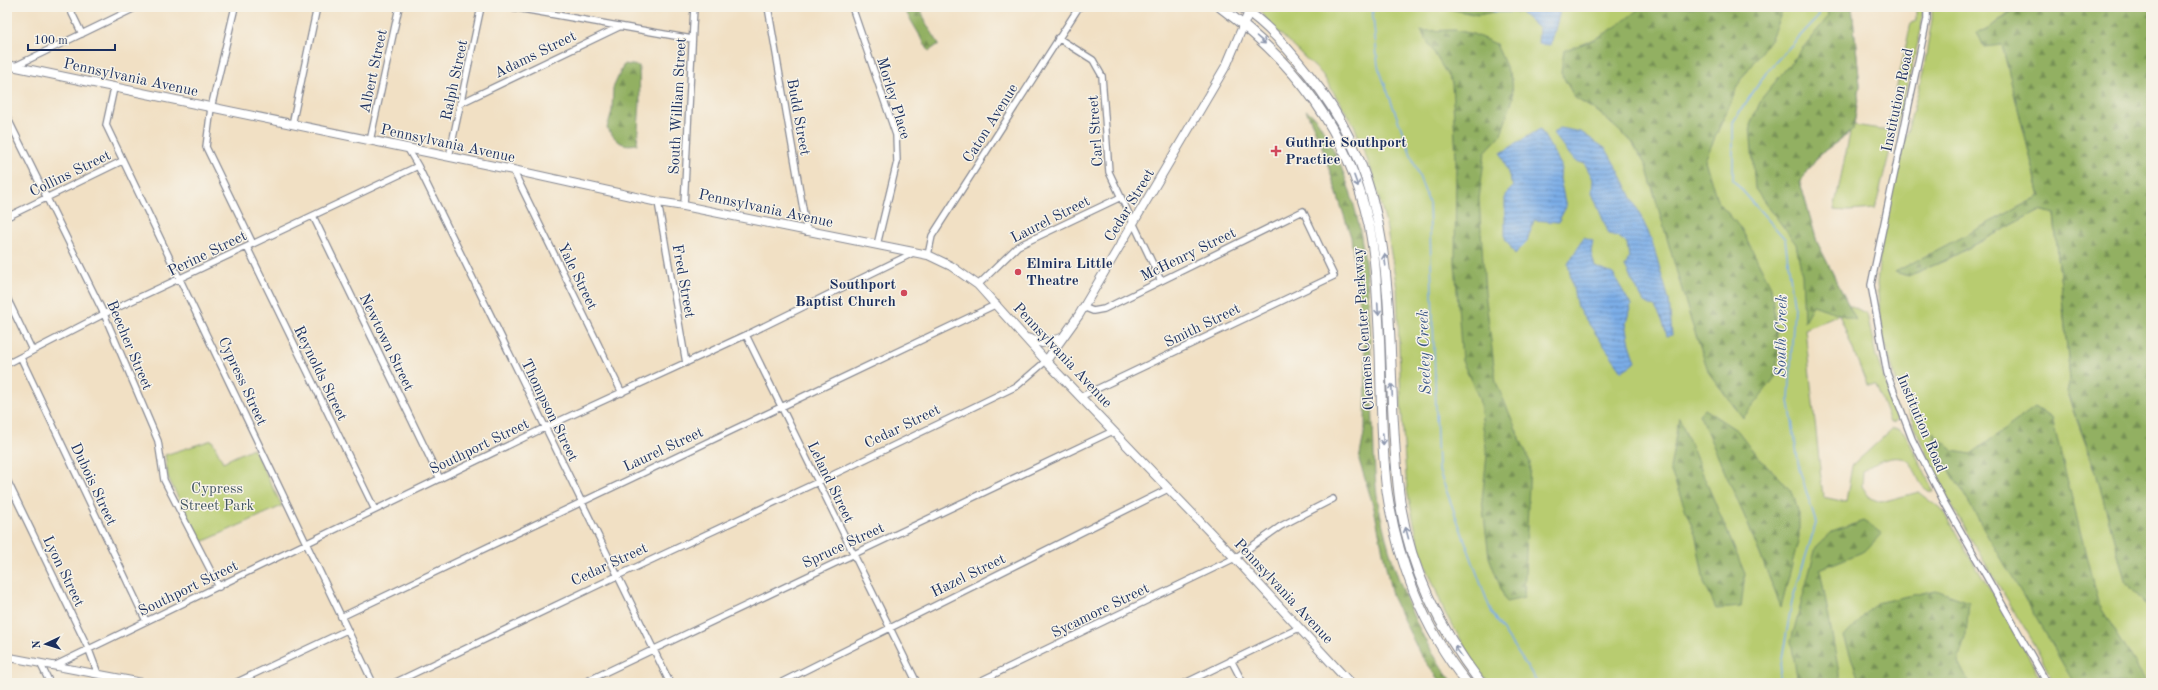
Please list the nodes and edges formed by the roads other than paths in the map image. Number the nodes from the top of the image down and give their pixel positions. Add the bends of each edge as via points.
1 (69, 7) edge
2 (137, 7) edge
3 (235, 7) edge
4 (316, 7) edge
5 (399, 7) edge
6 (481, 7) edge
7 (511, 7) edge
8 (694, 7) edge
9 (768, 7) edge
10 (852, 7) edge
11 (1079, 7) edge
12 (1220, 7) edge
13 (1240, 7) edge
14 (1927, 7) edge
15 (1248, 16) edge
16 (620, 27) junction
17 (82, 34) junction
18 (1058, 38) junction
19 (692, 39) junction
20 (9, 67) edge
21 (114, 88) junction
22 (461, 103) junction
23 (211, 108) junction
24 (7, 117) edge
25 (292, 125) junction
26 (370, 141) junction
27 (408, 149) junction
28 (449, 157) junction
29 (122, 161) junction
30 (418, 166) junction
31 (513, 170) junction
32 (1121, 197) junction
33 (47, 198) junction
34 (658, 202) junction
35 (684, 206) junction
36 (1303, 211) joint
37 (313, 216) junction
38 (7, 217) edge
39 (1134, 224) junction
40 (807, 232) junction
41 (253, 244) junction
42 (877, 245) junction
43 (247, 247) junction
44 (916, 252) junction
45 (928, 255) junction
46 (181, 280) junction
47 (1161, 281) junction
48 (978, 285) junction
49 (7, 298) edge
50 (997, 304) junction
51 (1084, 307) junction
52 (104, 314) junction
53 (746, 335) junction
54 (1026, 338) junction
55 (1062, 338) junction
56 (32, 350) junction
57 (21, 358) junction
58 (1046, 361) junction
59 (686, 363) junction
60 (7, 364) edge
61 (622, 393) junction
62 (1082, 396) junction
63 (781, 409) junction
64 (546, 427) junction
65 (1113, 431) junction
66 (440, 479) junction
67 (7, 480) edge
68 (818, 482) junction
69 (1168, 490) junction
70 (1333, 499) dead end
71 (581, 502) junction
72 (375, 510) junction
73 (306, 543) junction
74 (853, 554) junction
75 (1235, 558) junction
76 (617, 576) junction
77 (219, 587) junction
78 (341, 617) junction
79 (146, 621) junction
80 (889, 628) junction
81 (1299, 628) junction
82 (347, 630) junction
83 (654, 649) junction
84 (89, 650) junction
85 (7, 656) edge
86 (1231, 660) junction
87 (40, 663) junction
88 (54, 666) junction
89 (98, 674) junction
90 (50, 683) edge
91 (145, 683) edge
92 (235, 683) edge
93 (373, 683) edge
94 (394, 683) edge
95 (583, 683) edge
96 (670, 683) edge
97 (780, 683) edge
98 (917, 683) edge
99 (976, 683) edge
100 (1185, 683) edge
101 (1243, 683) edge
102 (1350, 683) edge
103 (1467, 683) edge
104 (1481, 683) edge
105 (2047, 683) edge

1 - 17 street
2 - 17 street
3 - 23 street
4 - 25 street
5 - 26 street, Albert Street
6 - 22 street, Ralph Street
7 - 16 street
8 - 19 street, South William Street
9 - 40 street, Budd Street
10 - 42 street, Morley Place via 896,135 897,162
11 - 18 street, Caton Avenue
12 - 15 main road, Clemens Center Parkway
13 - 15 main road, Clemens Center Parkway
14 - 105 street, Institution Road via 1927,19 1871,285 1887,373 1912,439 1943,500
15 - 39 main road, Cedar Street via 1227,64
15 -> 103 main road, Clemens Center Parkway via 1309,92 1341,144 1357,184 1369,224 1376,266 1385,470 1396,537 1419,604 1440,643
104 -> 15 main road, Clemens Center Parkway via 1455,648 1434,611 1418,571 1403,516 1395,460 1386,264 1379,221 1368,180 1352,142 1332,105 1292,54
16 - 19 street
16 - 22 street, Adams Street
17 - 20 street
18 - 32 street, Carl Street via 1093,60 1102,76 1109,172
18 - 45 street, Caton Avenue via 932,236
19 - 35 street, South William Street
20 - 21 main road, Pennsylvania Avenue
21 - 23 main road, Pennsylvania Avenue
21 - 29 street, Cypress Street via 106,125
22 - 28 street, Ralph Street
23 - 25 main road, Pennsylvania Avenue
23 - 41 street via 206,147
24 - 33 street, Beecher Street
25 - 26 main road, Pennsylvania Avenue
26 - 27 main road, Pennsylvania Avenue
27 - 28 main road, Pennsylvania Avenue
27 - 30 street, Thompson Street
28 - 31 main road, Pennsylvania Avenue
29 - 33 street, Collins Street
29 - 46 street, Cypress Street
30 - 37 street, Perine Street
30 - 64 street, Thompson Street
31 - 34 main road, Pennsylvania Avenue
31 - 61 street, Yale Street
32 - 39 street, Carl Street
32 - 48 street, Laurel Street via 1018,246
33 - 38 street, Collins Street
33 - 52 street, Beecher Street
34 - 35 main road, Pennsylvania Avenue
34 - 59 street, Fred Street
35 - 40 main road, Pennsylvania Avenue
36 - 47 street, McHenry Street
36 - 62 street, Smith Street via 1334,276
37 - 41 street, Perine Street
37 - 66 street, Newtown Street
39 - 47 street, Carl Street
39 - 51 main road, Cedar Street
40 - 42 main road, Pennsylvania Avenue
41 - 43 street, Perine Street
42 - 44 main road, Pennsylvania Avenue
43 - 46 street, Perine Street
43 - 72 street, Reynolds Street
44 - 45 main road, Pennsylvania Avenue
44 - 53 street, Southport Street
45 - 48 main road, Pennsylvania Avenue via 951,266
46 - 52 street, Perine Street
46 - 73 street, Cypress Street
47 - 51 street, McHenry Street via 1104,309 1093,311
48 - 50 main road, Pennsylvania Avenue
49 - 56 street
50 - 54 main road, Pennsylvania Avenue
50 - 63 street, Laurel Street
51 - 55 main road, Cedar Street
52 - 56 street, Perine Street
52 - 77 street, Beecher Street via 158,441 164,480
53 - 59 street, Southport Street
53 - 63 street, Leland Street
54 - 55 main road via 1042,343
54 - 58 main road, Pennsylvania Avenue
55 - 58 main road, Cedar Street
56 - 57 street, Perine Street
57 - 60 street, Perine Street
57 - 79 street, Dubois Street
58 - 62 main road, Pennsylvania Avenue
58 - 68 street, Cedar Street via 1018,385
59 - 61 street, Southport Street
61 - 64 street, Southport Street
62 - 65 main road, Pennsylvania Avenue
63 - 68 street, Leland Street
63 - 71 street, Laurel Street
64 - 66 street, Southport Street
64 - 71 street, Thompson Street
65 - 69 main road, Pennsylvania Avenue
65 - 74 street, Spruce Street
66 - 72 street, Southport Street
67 - 84 street, Lyon Street
68 - 74 street, Leland Street
68 - 76 street, Cedar Street
69 - 75 main road, Pennsylvania Avenue
69 - 80 street, Hazel Street
70 - 75 street, Sycamore Street via 1281,526
71 - 76 street, Thompson Street
71 - 78 street, Laurel Street
72 - 73 street, Southport Street
73 - 77 street, Southport Street
73 - 78 street, Cypress Street
74 - 80 street, Leland Street
74 - 83 street, Spruce Street
75 - 81 main road, Pennsylvania Avenue
75 - 99 street, Sycamore Street
76 - 83 street, Thompson Street
76 - 94 street, Cedar Street
77 - 79 street, Southport Street
78 - 82 street, Cypress Street
79 - 84 street, Southport Street
80 - 97 street, Hazel Street
80 - 98 street, Leland Street
81 - 86 street
81 - 102 main road, Pennsylvania Avenue
82 - 92 street
82 - 93 street, Cypress Street
83 - 95 street, Spruce Street
83 - 96 street, Thompson Street
84 - 88 street, Southport Street
84 - 89 street, Lyon Street
85 - 87 street
86 - 100 street
86 - 101 street
87 - 88 street
87 - 90 street
88 - 89 street
89 - 91 street

